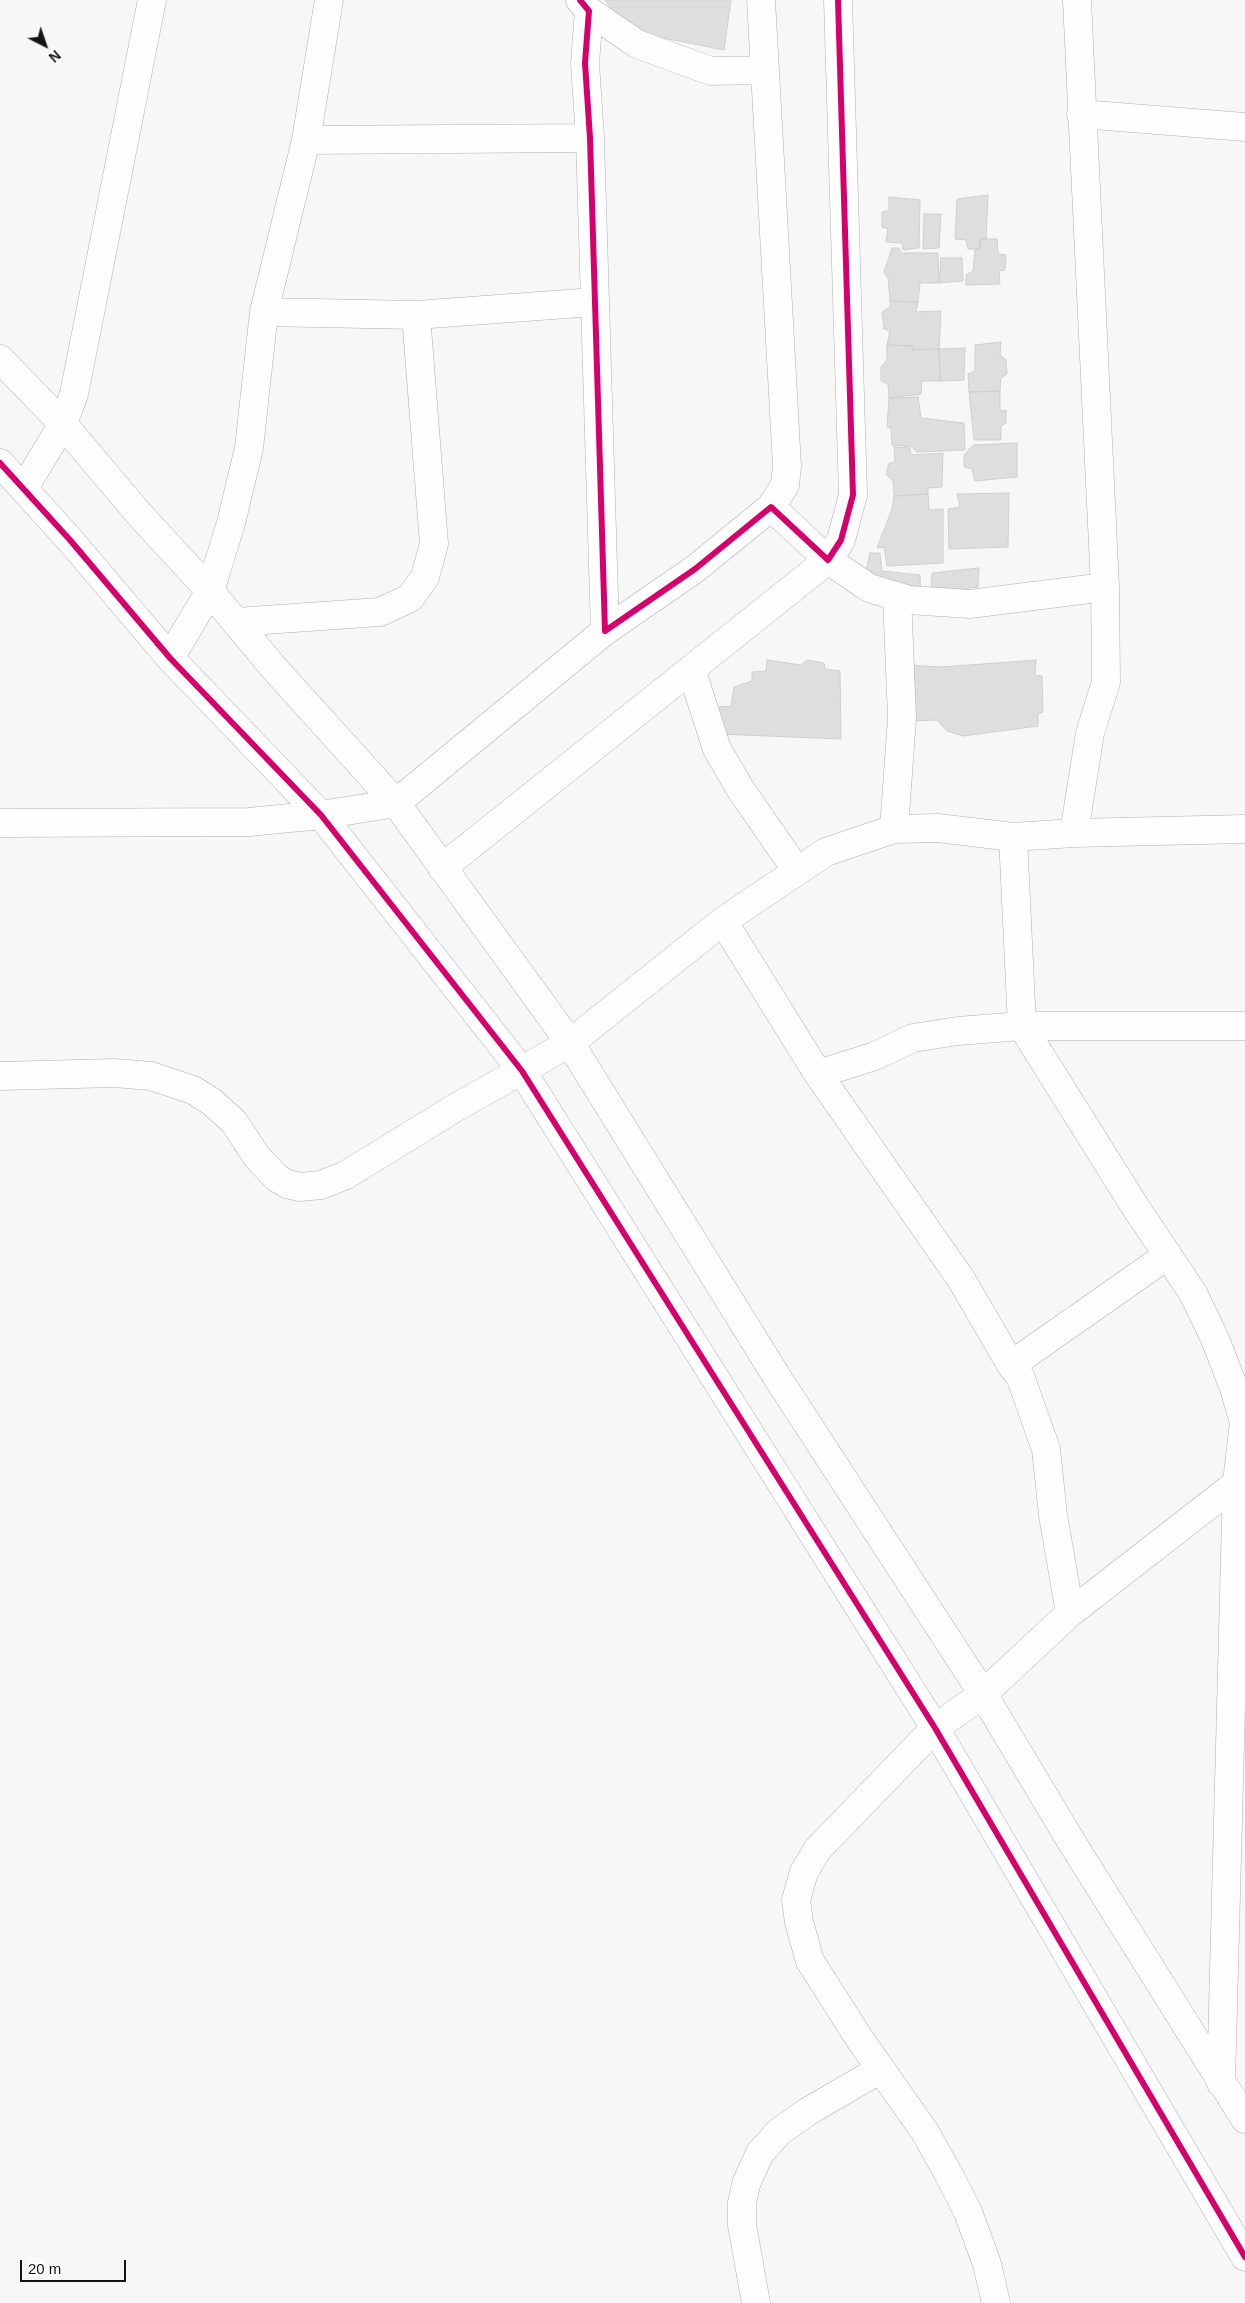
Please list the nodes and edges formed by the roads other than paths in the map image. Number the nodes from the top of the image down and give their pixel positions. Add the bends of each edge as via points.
1 (152, 0) edge
2 (329, 0) edge
3 (761, 0) edge
4 (838, 0) edge
5 (1077, 0) edge
6 (584, 5) edge
7 (765, 70) junction
8 (1080, 114) junction
9 (1245, 127) edge
10 (590, 138) junction
11 (306, 140) junction
12 (594, 302) junction
13 (264, 312) junction
14 (416, 315) junction
15 (0, 359) edge
16 (63, 424) junction
17 (0, 463) edge
18 (24, 488) junction
19 (771, 508) junction
20 (828, 560) junction
21 (1105, 587) junction
22 (210, 591) junction
23 (897, 596) junction
24 (236, 622) junction
25 (605, 632) junction
26 (170, 658) junction
27 (691, 669) junction
28 (396, 803) junction
29 (321, 815) junction
30 (0, 823) edge
31 (894, 829) junction
32 (1245, 829) edge
33 (1074, 833) junction
34 (1013, 837) junction
35 (442, 868) junction
36 (797, 871) junction
37 (723, 921) junction
38 (1022, 1026) junction
39 (1245, 1026) edge
40 (570, 1043) junction
41 (522, 1071) junction
42 (818, 1074) junction
43 (0, 1076) edge
44 (1168, 1255) junction
45 (1011, 1365) junction
46 (1241, 1480) edge
47 (1070, 1613) junction
48 (983, 1694) junction
49 (935, 1728) junction
50 (881, 2069) junction
51 (1222, 2083) junction
52 (1245, 2119) edge
53 (1245, 2257) edge
54 (756, 2303) edge
55 (996, 2303) edge

1 - 16 street via 83,354
2 - 11 street
3 - 7 street
4 - 20 street via 853,495 841,540
5 - 8 street
6 - 7 street via 637,44 711,71
6 - 10 street
7 - 19 street via 787,466 784,485
8 - 9 street
8 - 21 street
10 - 11 street
10 - 12 street
11 - 13 street
12 - 14 street
12 - 25 street
13 - 14 street
13 - 22 street via 249,448
14 - 24 street via 434,544 426,577 410,598 380,612
15 - 16 street
16 - 18 street
16 - 22 street
17 - 18 street
18 - 26 street
19 - 20 street
19 - 25 street via 694,569
20 - 23 street via 869,588
20 - 27 street
21 - 23 street via 970,604 909,600
21 - 33 street via 1106,682 1090,733
22 - 24 street
22 - 26 street
23 - 31 street via 902,718
24 - 28 street
25 - 28 street
26 - 29 street
27 - 35 street
27 - 36 street via 717,750
28 - 29 street
28 - 35 street
29 - 30 street via 249,822
29 - 41 street
31 - 34 street via 938,828
31 - 36 street via 826,852
32 - 33 street
33 - 34 street
34 - 38 street
35 - 40 street
36 - 37 street
37 - 40 street
37 - 42 street
38 - 39 street
38 - 42 street via 913,1038 875,1056
38 - 44 street
40 - 41 street
40 - 48 street via 777,1377
41 - 43 street via 346,1175 321,1185 300,1187 287,1184 266,1168 234,1122 194,1090 151,1076 114,1073
41 - 49 street
42 - 45 street via 960,1279
44 - 45 street
44 - 46 street via 1193,1293 1234,1388 1244,1423
45 - 47 street via 1020,1376 1046,1449 1053,1515
46 - 47 street
46 - 51 street
47 - 48 street
48 - 49 street
48 - 51 street
49 - 50 street via 818,1849 804,1872 796,1900 810,1961
49 - 53 street
50 - 54 street via 807,2112 779,2132 760,2153 746,2184 742,2203 742,2226
50 - 55 street via 925,2132 968,2212 987,2264
51 - 52 street

